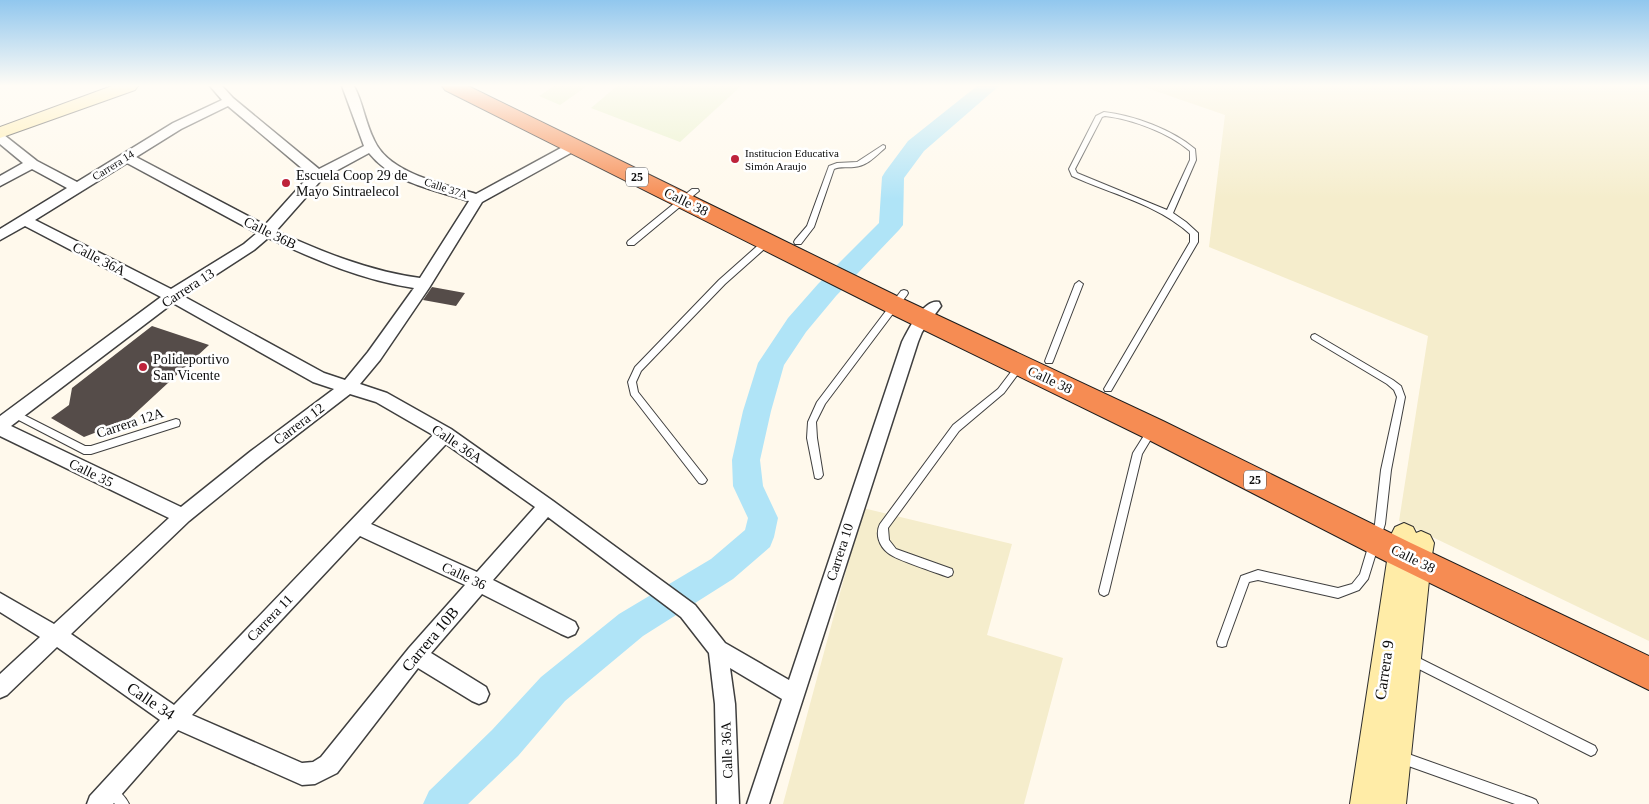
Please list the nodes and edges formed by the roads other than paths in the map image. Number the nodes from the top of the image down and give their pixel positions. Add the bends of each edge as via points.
1 (24, 124) edge
2 (182, 124) edge
3 (256, 124) edge
4 (362, 124) edge
5 (528, 124) edge
6 (551, 124) edge
7 (1095, 124) edge
8 (1139, 124) edge
9 (0, 133) edge
10 (0, 138) edge
11 (574, 146) junction
12 (883, 146) dead end
13 (371, 147) junction
14 (126, 157) junction
15 (32, 164) junction
16 (318, 176) junction
17 (0, 182) edge
18 (78, 188) junction
19 (689, 196) junction
20 (478, 199) junction
21 (1169, 214) junction
22 (25, 220) junction
23 (267, 232) junction
24 (0, 235) edge
25 (766, 242) junction
26 (798, 242) junction
27 (630, 243) dead end
28 (828, 264) junction
29 (424, 284) junction
30 (1079, 284) dead end
31 (172, 296) junction
32 (899, 299) junction
33 (928, 312) junction
34 (1315, 337) dead end
35 (1048, 361) junction
36 (1020, 366) junction
37 (348, 387) junction
38 (1108, 389) junction
39 (14, 414) junction
40 (176, 423) dead end
41 (0, 427) edge
42 (1153, 429) junction
43 (445, 434) junction
44 (818, 475) dead end
45 (702, 480) dead end
46 (547, 506) junction
47 (183, 516) junction
48 (358, 527) junction
49 (1400, 543) junction
50 (948, 572) dead end
51 (478, 582) junction
52 (1104, 591) dead end
53 (0, 602) edge
54 (688, 611) joint
55 (568, 628) dead end
56 (57, 636) junction
57 (1222, 642) dead end
58 (718, 650) junction
59 (1649, 652) edge
60 (416, 655) junction
61 (1406, 657) junction
62 (1649, 673) edge
63 (0, 688) edge
64 (479, 694) dead end
65 (793, 694) junction
66 (175, 718) junction
67 (1591, 750) dead end
68 (1395, 755) junction
69 (315, 773) joint
70 (110, 800) edge
71 (728, 804) edge
72 (758, 804) edge
73 (1366, 804) edge
74 (1390, 804) edge
75 (1532, 804) edge

1 - 9 street
2 - 14 street, Carrera 14
3 - 16 street
4 - 13 street, Calle 37A
5 - 11 highway, Calle 38 / 25
6 - 19 highway, Calle 38 / 25
7 - 21 lane via 1072,169 1074,174
8 - 21 lane via 1182,139 1193,150 1193,160
10 - 15 street
11 - 19 highway, Calle 38 / 25
11 - 20 street, Carrera 12
12 - 26 lane via 861,163 851,166 837,164 831,168 810,228
13 - 16 street, Carrera 13
13 - 20 street, Calle 37A via 390,166 408,176
14 - 18 street, Carrera 14
14 - 23 street, Calle 36B
15 - 17 street
15 - 18 street
16 - 23 street, Carrera 13
18 - 22 street, Carrera 14
19 - 25 highway, Calle 38 / 25
19 - 26 highway, Calle 38 / 25
19 - 27 lane
20 - 29 street, Carrera 12
21 - 38 lane via 1187,225 1194,233 1194,242
22 - 24 street, Carrera 14
22 - 31 street, Calle 36A
23 - 29 street, Calle 36B via 348,267
23 - 31 street, Carrera 13 via 226,263
25 - 28 highway, Calle 38 / 25
25 - 45 lane via 676,329 638,369 632,382 634,393
26 - 28 highway, Calle 38 / 25
28 - 32 highway, Calle 38 / 25
29 - 37 street, Carrera 12 via 374,356
30 - 35 lane
31 - 37 street, Calle 36A via 319,378
31 - 39 street, Carrera 13
32 - 33 highway, Calle 38 / 25
32 - 44 lane via 822,402 812,422
33 - 35 highway, Calle 38 / 25
33 - 36 highway, Calle 38 / 25
33 - 65 street, Carrera 10 via 910,342
34 - 49 lane via 1398,388 1401,397 1386,470
35 - 38 highway, Calle 38 / 25
36 - 42 highway, Calle 38 / 25
36 - 50 lane via 1001,391 956,428 882,527 886,546 893,552
37 - 43 street, Calle 36A via 381,397
37 - 47 street, Carrera 12
38 - 49 highway, Calle 38 / 25
39 - 40 lane, Carrera 12A via 84,450
39 - 41 street, Carrera 13
41 - 47 street, Calle 35
42 - 49 highway, Calle 38 / 25
42 - 52 lane via 1138,453
43 - 46 street, Calle 36A
43 - 48 street, Carrera 11
46 - 51 street, Carrera 10B
46 - 54 street, Calle 36A
47 - 56 street, Carrera 12
48 - 51 street, Calle 36
48 - 66 street, Carrera 11
49 - 57 lane via 1355,587 1338,593 1258,575 1245,579
49 - 59 highway, Calle 38 / 25
49 - 61 street, Carrera 9
49 - 62 highway, Calle 38 / 25
49 - 73 street, Carrera 9
51 - 55 street, Calle 36
51 - 60 street, Carrera 10B
53 - 56 street, Calle 34
54 - 58 street, Calle 36A
56 - 63 street, Carrera 12
56 - 66 street, Calle 34
58 - 65 street
58 - 71 street, Calle 36A via 725,704
60 - 64 street
60 - 69 street, Carrera 10B via 329,764
61 - 67 lane
61 - 68 street, Carrera 9
65 - 72 street, Carrera 10
66 - 69 street, Calle 34 via 302,774
66 - 70 street, Carrera 11
68 - 74 street, Carrera 9
68 - 75 lane

